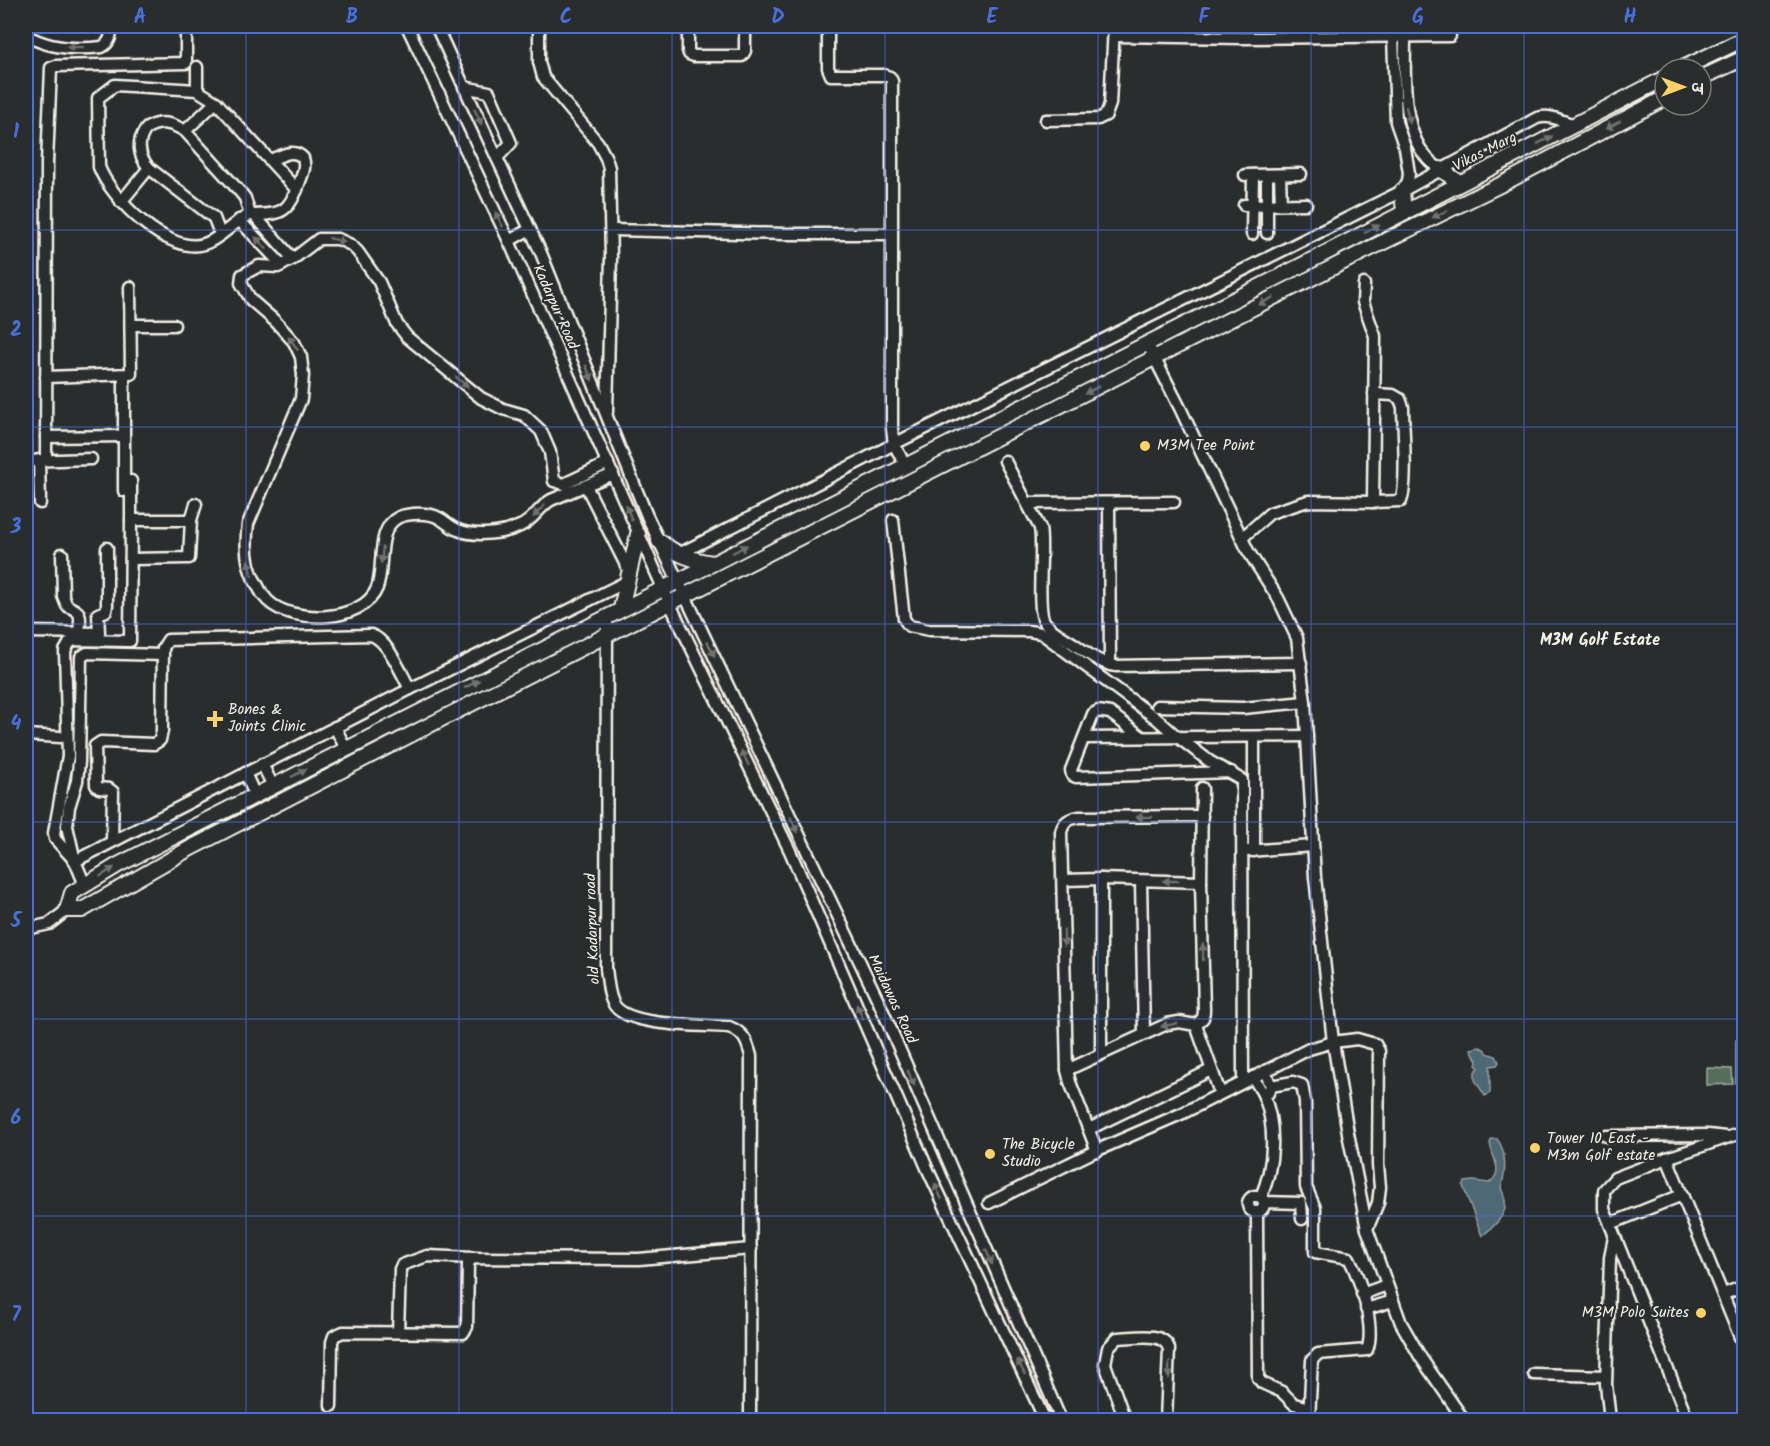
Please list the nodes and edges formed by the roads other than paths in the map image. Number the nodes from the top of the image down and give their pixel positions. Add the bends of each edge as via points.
1 (111, 26) edge
2 (186, 26) edge
3 (406, 26) edge
4 (436, 26) edge
5 (539, 26) edge
6 (688, 26) edge
7 (745, 26) edge
8 (828, 26) edge
9 (1251, 26) edge
10 (1114, 31) edge
11 (26, 35) edge
12 (1393, 36) junction
13 (1405, 36) junction
14 (1450, 36) dead end
15 (1251, 38) junction
16 (1744, 39) edge
17 (1706, 57) edge
18 (1744, 58) edge
19 (197, 67) dead end
20 (1713, 72) edge
21 (1653, 84) edge
22 (464, 87) junction
23 (197, 90) junction
24 (216, 102) junction
25 (1653, 104) edge
26 (1046, 120) dead end
27 (1574, 125) junction
28 (185, 131) junction
29 (1415, 134) junction
30 (1402, 140) junction
31 (276, 158) dead end
32 (497, 158) junction
33 (149, 168) junction
34 (1440, 169) junction
35 (1301, 174) dead end
36 (1267, 175) junction
37 (1280, 175) junction
38 (1460, 183) junction
39 (297, 190) junction
40 (1402, 191) junction
41 (121, 202) junction
42 (1267, 204) junction
43 (1281, 204) junction
44 (1306, 204) dead end
45 (1248, 205) junction
46 (1404, 212) junction
47 (252, 215) junction
48 (239, 220) junction
49 (530, 229) junction
50 (611, 230) junction
51 (1267, 233) dead end
52 (220, 234) junction
53 (891, 234) junction
54 (1252, 234) dead end
55 (509, 241) junction
56 (293, 259) junction
57 (282, 265) junction
58 (1364, 284) dead end
59 (130, 287) dead end
60 (131, 325) junction
61 (174, 325) dead end
62 (1147, 343) junction
63 (1155, 358) junction
64 (124, 376) junction
65 (46, 377) junction
66 (1374, 394) junction
67 (607, 418) junction
68 (46, 437) junction
69 (127, 440) junction
70 (894, 444) junction
71 (91, 459) dead end
72 (42, 460) junction
73 (26, 461) edge
74 (1005, 461) dead end
75 (608, 463) junction
76 (904, 465) junction
77 (613, 474) junction
78 (587, 482) junction
79 (124, 491) dead end
80 (1028, 502) junction
81 (1109, 502) junction
82 (1174, 502) dead end
83 (1373, 502) junction
84 (40, 503) dead end
85 (196, 504) dead end
86 (131, 520) junction
87 (191, 520) junction
88 (893, 520) dead end
89 (638, 534) junction
90 (1242, 538) junction
91 (659, 540) junction
92 (107, 548) dead end
93 (62, 554) dead end
94 (679, 555) junction
95 (131, 558) junction
96 (713, 563) junction
97 (629, 577) junction
98 (678, 581) junction
99 (663, 588) junction
100 (685, 596) junction
101 (670, 604) junction
102 (621, 609) junction
103 (608, 616) junction
104 (26, 632) edge
105 (79, 633) junction
106 (608, 636) junction
107 (163, 655) junction
108 (1301, 663) junction
109 (1110, 665) junction
110 (410, 689) junction
111 (1305, 702) junction
112 (1157, 706) dead end
113 (335, 727) junction
114 (26, 735) edge
115 (1307, 736) junction
116 (60, 737) dead end
117 (1142, 737) junction
118 (1178, 737) junction
119 (1254, 737) junction
120 (1084, 738) junction
121 (346, 749) junction
122 (262, 764) junction
123 (1232, 772) junction
124 (245, 773) junction
125 (273, 786) junction
126 (1202, 788) dead end
127 (255, 795) junction
128 (1202, 816) junction
129 (112, 840) junction
130 (1314, 846) junction
131 (1249, 851) junction
132 (75, 861) junction
133 (1101, 879) junction
134 (1064, 880) junction
135 (1142, 881) junction
136 (1201, 882) junction
137 (86, 885) junction
138 (67, 910) junction
139 (26, 929) edge
140 (1196, 1025) junction
141 (1144, 1034) junction
142 (1334, 1042) junction
143 (1101, 1054) junction
144 (1067, 1070) junction
145 (1211, 1070) junction
146 (1265, 1071) junction
147 (1248, 1079) junction
148 (1267, 1090) junction
149 (1220, 1093) junction
150 (1089, 1129) junction
151 (1744, 1132) edge
152 (1606, 1136) dead end
153 (1728, 1138) junction
154 (1097, 1150) junction
155 (1667, 1158) junction
156 (1682, 1195) junction
157 (1262, 1199) junction
158 (989, 1203) dead end
159 (1302, 1219) dead end
160 (1610, 1224) junction
161 (1367, 1229) junction
162 (1614, 1237) junction
163 (751, 1248) junction
164 (473, 1258) junction
165 (1388, 1285) junction
166 (1744, 1286) edge
167 (1362, 1294) junction
168 (1724, 1294) junction
169 (1394, 1301) junction
170 (1366, 1309) junction
171 (399, 1332) junction
172 (1744, 1347) edge
173 (1534, 1374) dead end
174 (1606, 1376) junction
175 (331, 1406) dead end
176 (1310, 1408) junction
177 (750, 1420) edge
178 (1045, 1420) edge
179 (1061, 1420) edge
180 (1125, 1420) edge
181 (1166, 1420) edge
182 (1309, 1420) edge
183 (1464, 1420) edge
184 (1610, 1420) edge
185 (1688, 1420) edge

1 -> 11 street via 108,44 95,48 60,47
2 - 65 street via 186,63 51,68
55 -> 3 street, Kadarpur Road
4 - 22 street, Kadarpur Road
5 - 50 street via 543,77 606,158
6 - 7 street via 689,54 742,56
8 - 53 street via 831,75 884,75 892,81
9 - 15 street
10 - 15 street
10 - 26 street via 1106,115 1098,119
12 - 13 street
12 - 15 street
12 - 30 street via 1396,122
13 - 14 street
13 -> 29 street via 1406,109
16 - 17 main road
18 - 20 main road
19 - 23 street
21 - 27 main road, Vikas Marg
22 -> 32 street, Kadarpur Road
22 - 32 street via 489,92 511,143
23 - 24 street
23 - 41 street via 115,85 98,98 99,167
24 - 28 street
24 - 39 street
25 -> 63 main road
27 - 34 street via 1544,116 1537,118
38 -> 27 main road, Vikas Marg
28 - 33 street via 166,123 147,128 140,138 139,150
28 - 47 street via 245,198
29 - 30 street
29 - 34 street via 1429,160
30 - 40 street via 1409,173
31 - 39 street via 290,152 303,158
32 - 49 street, Kadarpur Road
33 - 41 street
33 - 52 street via 214,218
34 - 38 main road
34 - 40 street
35 - 37 street
36 - 37 street
36 - 42 street
36 - 45 street via 1249,175
37 - 43 street
38 - 46 main road, Vikas Marg
39 - 47 street via 292,202 278,212
40 - 46 main road
40 - 70 street
41 - 52 street via 178,244 205,244
42 - 43 street
42 - 45 street
42 - 51 street
43 - 44 street
45 - 54 street
62 -> 46 main road, Vikas Marg
47 - 48 street
47 - 56 street
48 - 52 street
57 -> 48 street
49 - 55 street
49 -> 67 street, Kadarpur Road
50 - 53 street
50 - 67 street
53 - 70 street
55 - 75 street, Kadarpur Road
56 - 57 street
56 -> 78 street via 319,239 338,239 351,246 380,282 397,324 407,337 482,398 529,419 547,441 554,481
78 -> 57 street via 545,504 521,526 499,532 457,530 436,516 400,517 388,527 377,588 354,611 307,615 291,613 267,601 252,577 248,524 301,399 303,366 294,342 251,300 241,283 242,275 253,268
58 - 66 street via 1363,302 1375,336
59 - 60 street
60 - 61 street
60 - 64 street via 131,373
62 - 63 street
62 - 76 main road, Vikas Marg
63 - 90 street
63 -> 100 main road
64 - 65 street
64 - 69 street
65 - 68 street
66 - 83 street
66 - 83 street via 1400,399 1403,495 1401,501
67 - 91 street, Kadarpur Road
68 - 69 street
68 - 72 street
69 - 79 street
69 - 86 street
70 - 76 street
70 - 94 street
71 - 72 street
72 - 73 street
72 - 84 street
74 - 80 street
75 - 77 street, Kadarpur Road
75 - 78 street
96 -> 76 main road, Vikas Marg
77 - 78 street
89 -> 77 street, Kadarpur Road
78 - 97 street
80 - 81 street
80 - 109 street via 1042,540 1044,621
81 - 82 street
81 - 109 street
83 - 90 street via 1308,501 1270,513
85 - 87 street
86 - 87 street
86 - 95 street
87 - 95 street via 189,558
88 - 118 street via 904,619 909,626 1041,633
89 - 97 main road
89 - 99 street, Kadarpur Road
90 - 108 street via 1286,613 1297,638
91 - 94 main road
91 - 98 street, Kadarpur Road
92 - 105 street via 107,605 106,611 98,614 99,633
93 - 105 street via 63,596 67,606 80,614
94 - 96 main road
95 - 132 street via 130,641 76,640 65,651 68,756 54,833
96 - 98 main road, Vikas Marg
97 - 102 main road
97 - 110 street
98 - 99 main road, Vikas Marg
98 - 100 street, Kadarpur Road
99 - 101 street, Kadarpur Road
99 - 102 main road, Vikas Marg
100 - 101 main road
100 -> 179 street, Maidawas Road via 878,1000
101 - 106 main road
178 -> 101 street via 928,1170 790,851
102 - 103 main road, Vikas Marg
103 - 106 street, old Kadarpur road
121 -> 103 main road, Vikas Marg
104 - 105 street
106 - 138 main road via 182,853 82,910
106 - 163 street, old Kadarpur road via 606,969 613,1005 641,1021 729,1027 739,1031 747,1042 751,1056
107 - 110 street via 168,640 371,635 385,644
107 - 129 street via 160,740 154,744 101,742 95,747 96,785 111,790 113,796
107 - 132 street via 87,653 81,657 79,770 68,826
108 - 109 street
108 - 111 street
110 - 113 street
111 - 112 street via 1243,708
111 - 115 street
113 - 121 street
113 - 122 street
114 - 116 street
115 - 119 street
115 - 130 street
117 - 118 street
117 - 120 street
117 - 120 street via 1102,710 1093,714
118 - 119 street
118 - 123 street via 1209,761
119 - 131 street
120 - 123 street via 1071,770 1076,777
125 -> 121 main road, Vikas Marg
122 - 124 street
122 - 125 street
123 - 131 street via 1244,785
124 - 127 street
124 - 129 street
125 - 127 main road, Vikas Marg
126 - 128 street
137 -> 127 main road, Vikas Marg
128 -> 134 street via 1068,819 1061,832
128 - 136 street
129 - 132 street
130 - 131 street
130 - 142 street
131 - 147 street
132 - 137 street
133 - 134 street
133 - 135 street
133 - 143 street
134 -> 144 street
136 -> 135 street
135 - 141 street
140 -> 136 street via 1204,1011
137 - 138 main road, Vikas Marg via 72,893
138 - 139 street via 49,924
140 -> 141 street via 1167,1024
140 - 145 street
141 - 143 street
142 - 146 street via 1309,1049
142 - 161 street
142 - 161 street via 1357,1039 1376,1044 1379,1051 1380,1187
143 - 144 street
144 - 150 street
145 - 149 street
145 - 150 street
146 - 147 street
146 - 148 street
147 - 148 street
147 - 149 street
148 - 157 street via 1271,1160
148 - 167 street via 1293,1082 1302,1085 1306,1186 1314,1208 1315,1252 1349,1258
149 - 154 street
150 - 154 street
151 - 153 street
152 - 153 street
153 - 155 street
154 - 158 street
155 - 156 street
155 - 160 street via 1609,1182 1603,1198
156 - 160 street
156 - 168 street
157 - 159 street via 1300,1203
157 - 176 street via 1262,1209 1255,1212 1258,1378 1294,1404
160 - 162 street
161 - 165 street
162 - 174 street
162 - 185 street
163 - 164 street via 639,1259
163 - 177 street, old Kadarpur road
164 - 171 street via 427,1256 402,1265
164 - 171 street via 468,1263 463,1333
165 - 167 street
165 - 169 street
166 - 168 street
167 - 170 street
168 - 172 street
169 - 170 street
169 - 183 street via 1401,1323 1421,1358
170 - 176 street via 1367,1350 1318,1354 1312,1360
171 - 175 street via 343,1332 334,1336
173 - 174 street
174 - 184 street
176 - 182 street
180 -> 181 street via 1105,1364 1108,1348 1117,1338 1159,1337 1169,1349

